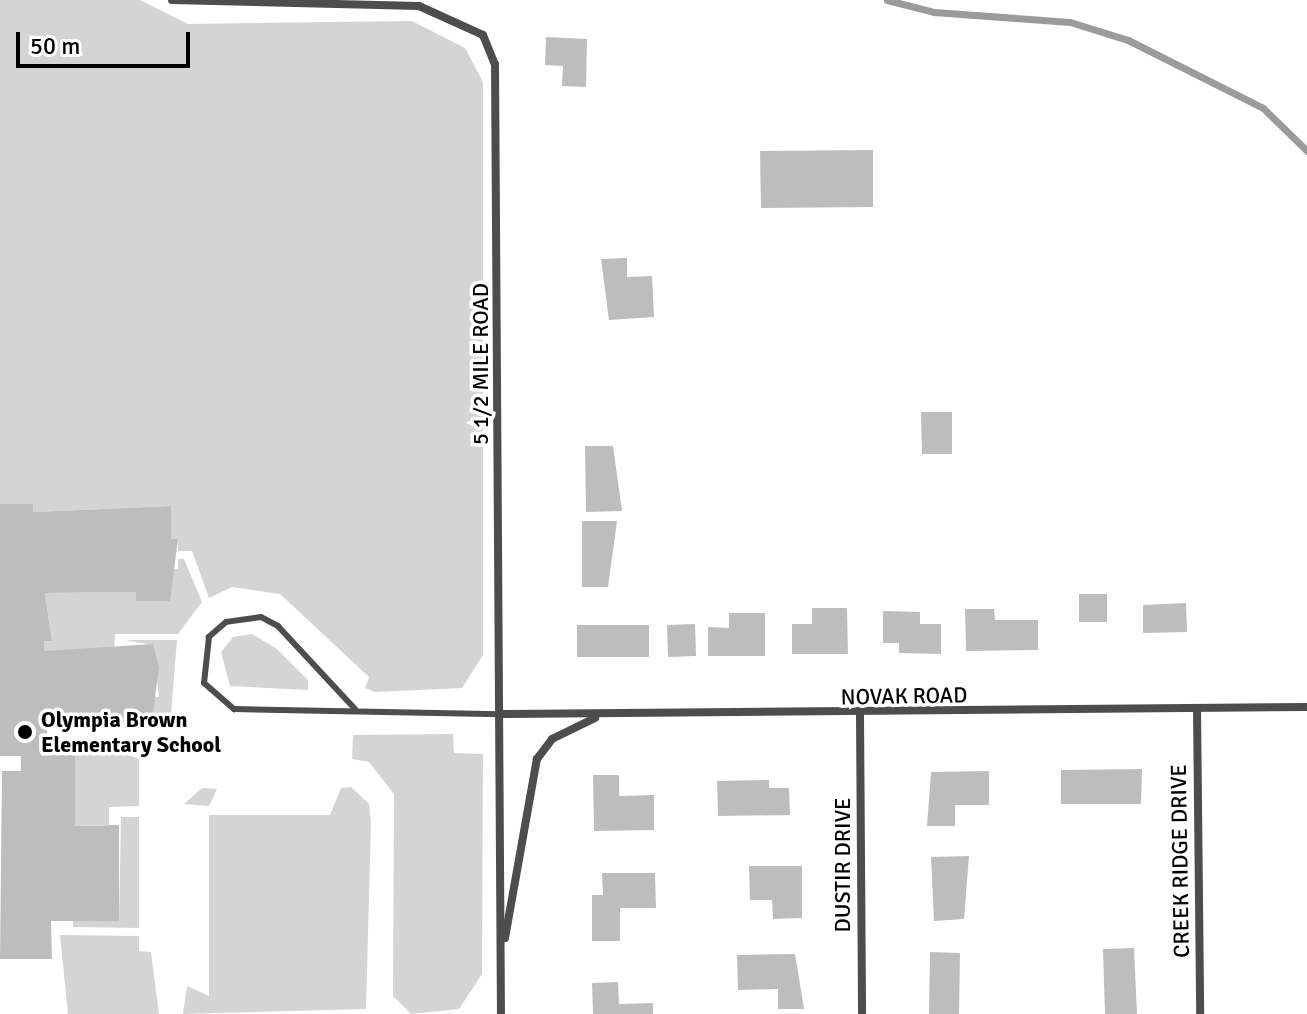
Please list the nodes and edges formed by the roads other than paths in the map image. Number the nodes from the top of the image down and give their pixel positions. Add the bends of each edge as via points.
1 (172, 0) edge
2 (1307, 707) edge
3 (1197, 708) junction
4 (355, 709) junction
5 (501, 714) junction
6 (599, 716) junction
7 (860, 716) junction
8 (501, 965) junction
9 (501, 1014) edge
10 (862, 1014) edge
11 (1200, 1014) edge

1 - 5 street, 5 1/2 MILE ROAD via 419,6 483,35 497,103
2 - 3 street, NOVAK ROAD
3 - 7 street, NOVAK ROAD
3 - 11 street, CREEK RIDGE DRIVE
4 - 4 lane via 278,626 261,617 226,622 209,637 204,683 234,709
4 - 5 lane
5 - 6 street, NOVAK ROAD
5 - 8 street, 5 1/2 MILE ROAD
6 - 7 street, NOVAK ROAD
6 - 8 street via 552,739 537,759
7 - 10 street, DUSTIR DRIVE
8 - 9 street, 5 1/2 MILE ROAD

